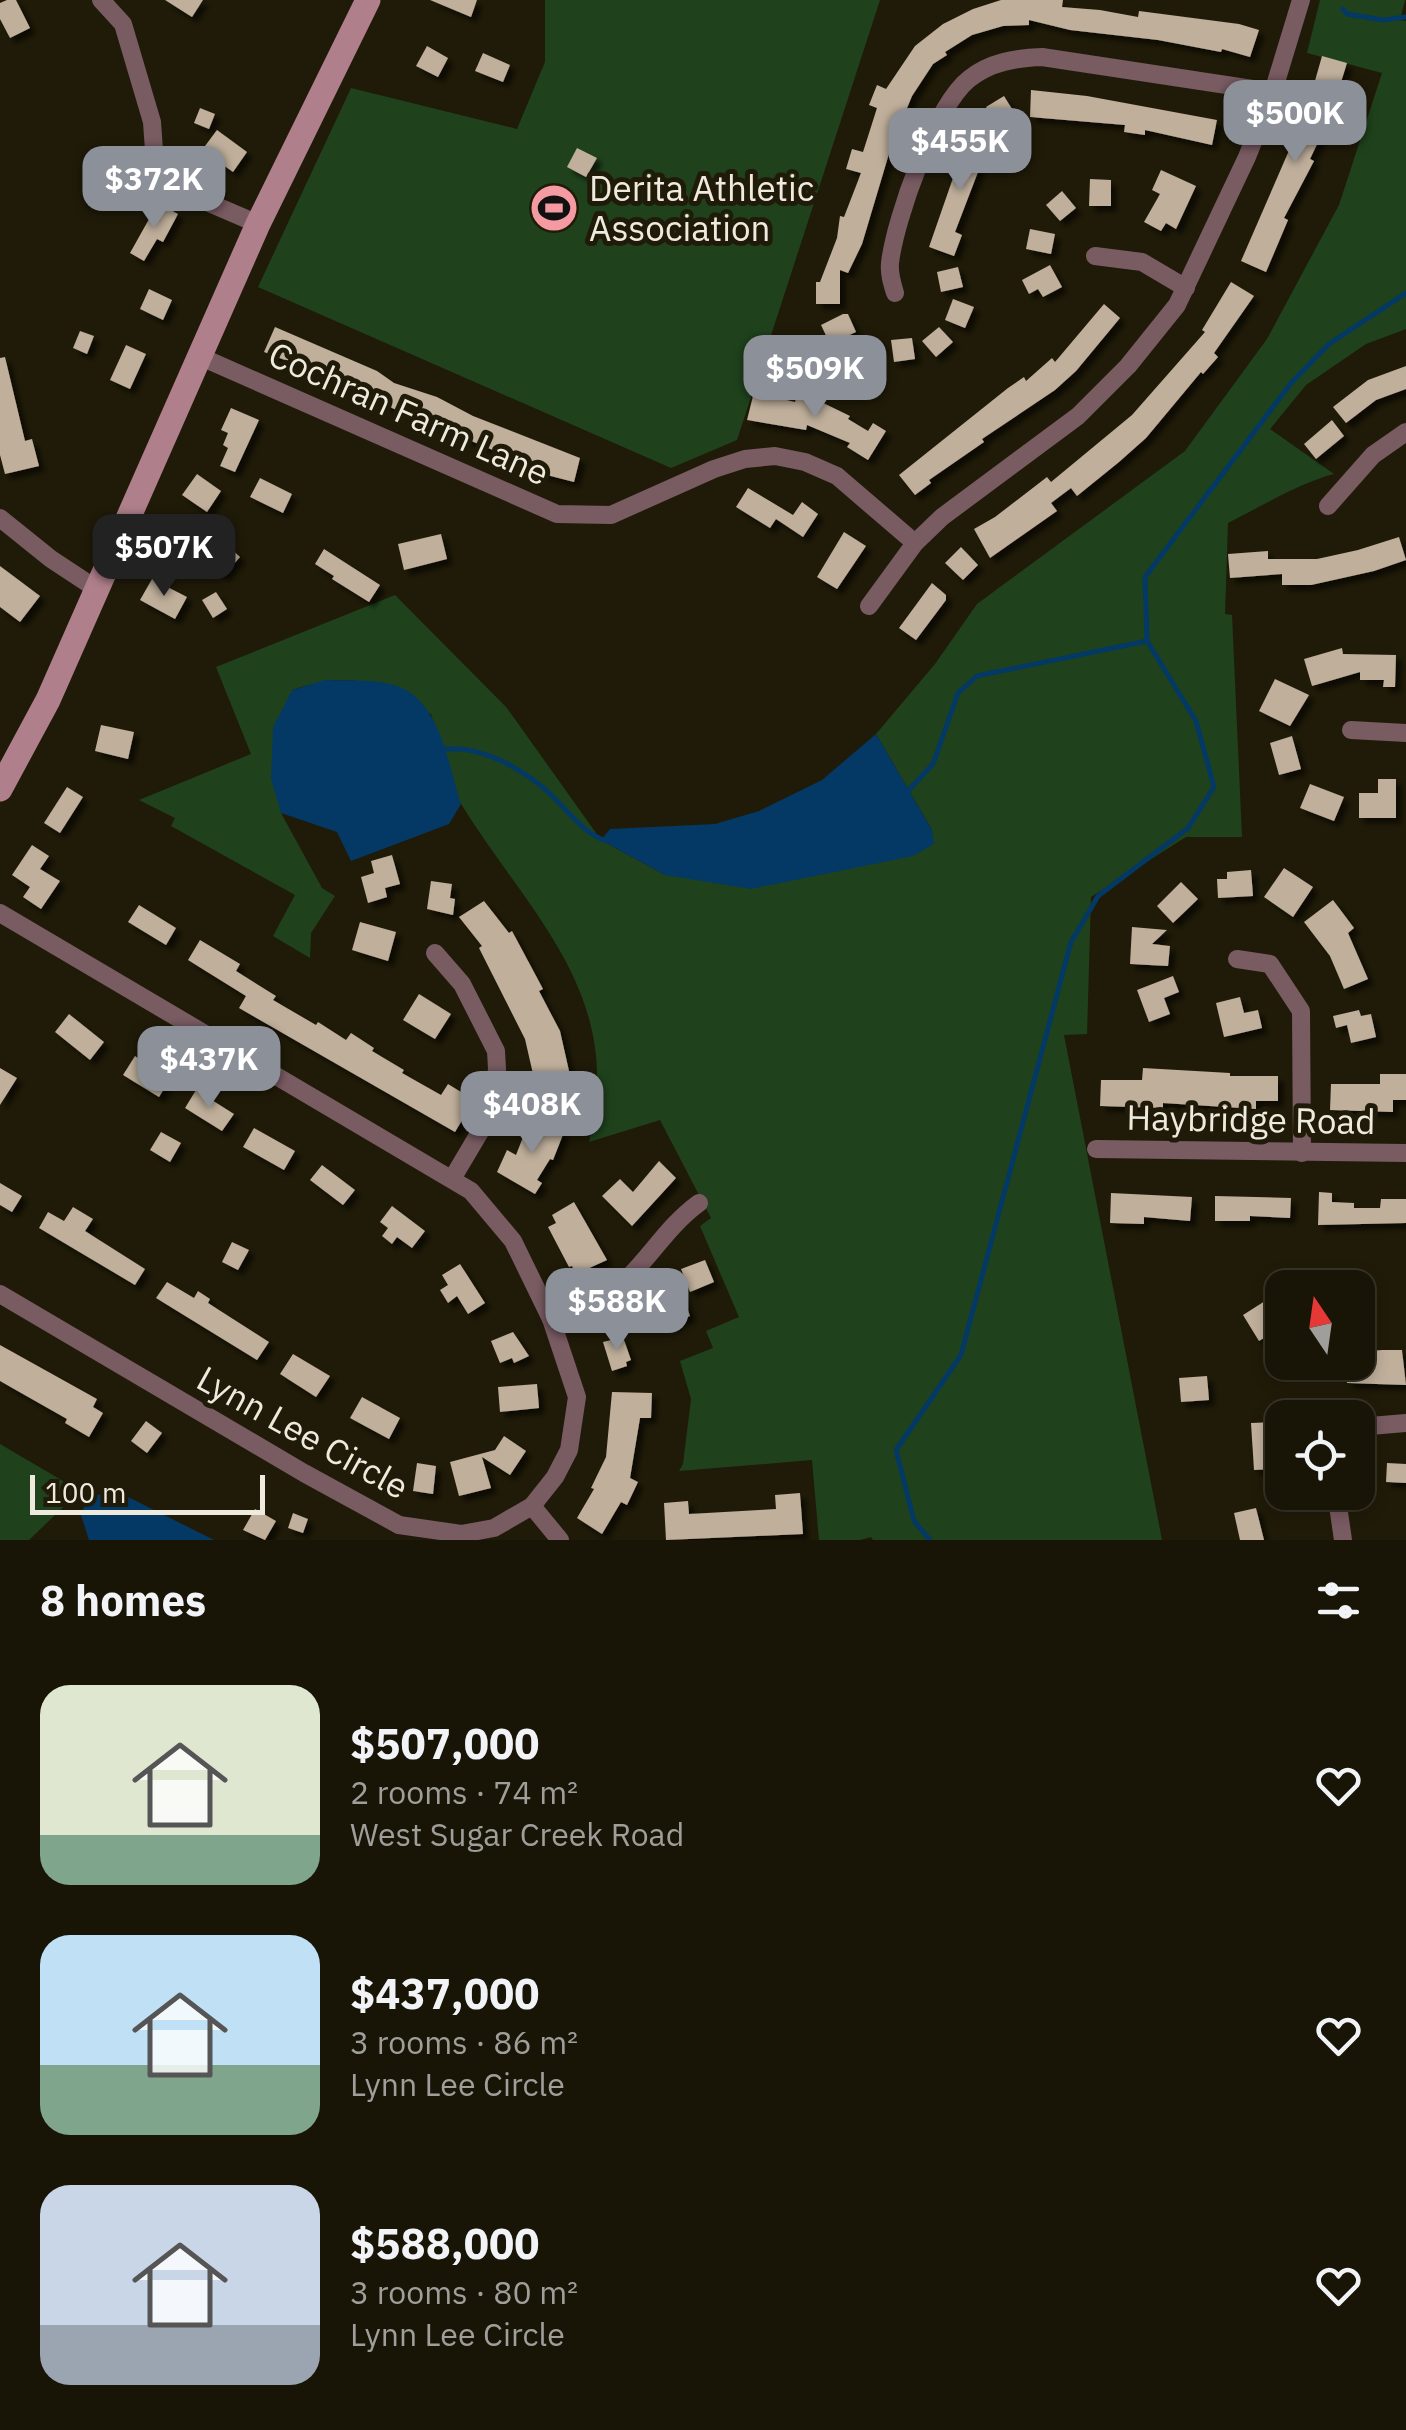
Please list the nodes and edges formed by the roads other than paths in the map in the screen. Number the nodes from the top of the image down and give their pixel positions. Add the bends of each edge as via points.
1 (101, 0) edge
2 (368, 0) edge
3 (1301, 0) edge
4 (1273, 92) junction
5 (258, 224) junction
6 (1094, 256) dead end
7 (1186, 288) junction
8 (895, 293) dead end
9 (200, 358) junction
10 (1406, 432) edge
11 (1328, 506) dead end
12 (0, 518) edge
13 (915, 543) junction
14 (98, 590) junction
15 (869, 606) dead end
16 (1351, 730) dead end
17 (1406, 733) edge
18 (0, 789) edge
19 (0, 913) edge
20 (435, 952) dead end
21 (1237, 959) dead end
22 (1096, 1150) dead end
23 (1302, 1153) junction
24 (1406, 1154) edge
25 (452, 1180) junction
26 (699, 1203) dead end
27 (0, 1294) edge
28 (552, 1319) junction
29 (1406, 1423) edge
30 (1375, 1426) edge
31 (532, 1506) junction
32 (1338, 1510) edge
33 (560, 1540) edge
34 (1342, 1540) edge

1 - 5 street via 123,24 154,150 172,186
2 - 5 main road
3 - 4 street
4 - 7 street
4 - 8 street via 1042,58 997,63 972,76 936,124 903,214 890,261
5 - 9 main road
6 - 7 street via 1142,262
7 - 13 street via 1128,366 1078,416
9 - 13 street, Cochran Farm Lane via 557,514 611,515 714,470 775,456 837,476
9 - 14 main road
10 - 11 street via 1372,455
12 - 14 street
13 - 15 street
14 - 18 main road
16 - 17 street
19 - 25 street, Lynn Lee Circle
20 - 25 street via 462,984 496,1051 490,1115
21 - 23 street via 1270,964 1301,1011
22 - 23 street, Haybridge Road
23 - 24 street, Haybridge Road
25 - 28 street, Lynn Lee Circle via 471,1191 513,1242
26 - 28 street via 626,1280
27 - 31 street, Lynn Lee Circle via 400,1525 460,1534 494,1528
28 - 31 street, Lynn Lee Circle via 577,1398 575,1424 570,1450
29 - 30 street
31 - 33 street
32 - 34 street

